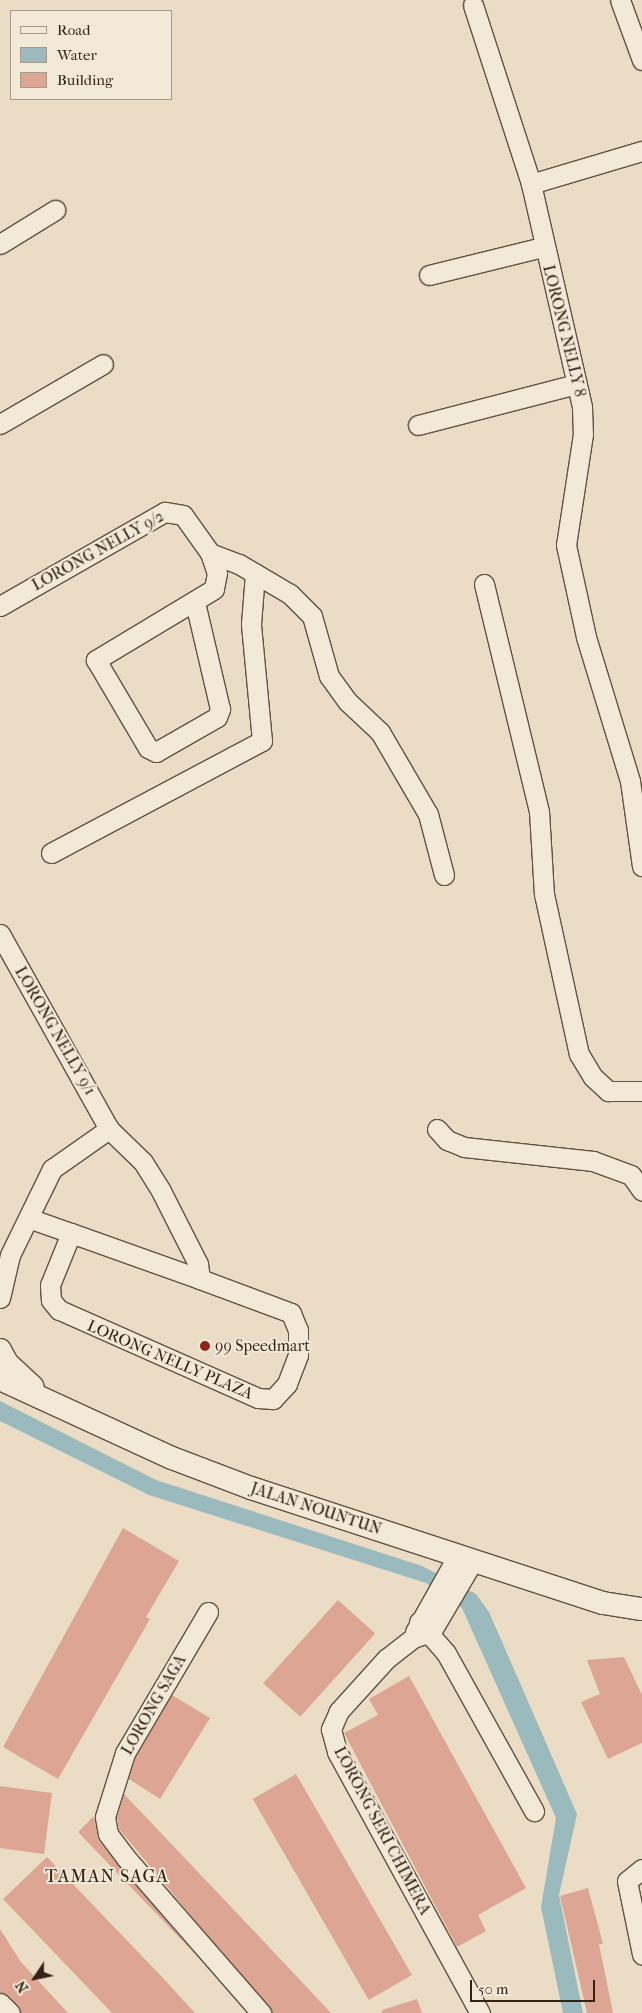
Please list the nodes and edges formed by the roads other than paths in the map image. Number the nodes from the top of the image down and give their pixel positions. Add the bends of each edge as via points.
1 (620, 0) edge
2 (473, 5) dead end
3 (642, 60) edge
4 (642, 152) edge
5 (531, 184) junction
6 (55, 210) dead end
7 (0, 244) edge
8 (543, 247) junction
9 (429, 274) dead end
10 (103, 364) dead end
11 (576, 384) junction
12 (0, 424) edge
13 (418, 425) dead end
14 (210, 553) junction
15 (255, 573) junction
16 (484, 584) dead end
17 (195, 602) junction
18 (0, 606) edge
19 (51, 853) dead end
20 (642, 866) edge
21 (444, 875) dead end
22 (0, 934) edge
23 (642, 1091) edge
24 (109, 1128) junction
25 (437, 1129) dead end
26 (642, 1191) edge
27 (31, 1219) junction
28 (71, 1233) junction
29 (5, 1254) edge
30 (200, 1279) junction
31 (0, 1298) edge
32 (0, 1350) edge
33 (0, 1379) edge
34 (51, 1402) junction
35 (466, 1558) junction
36 (642, 1609) edge
37 (208, 1612) dead end
38 (421, 1631) junction
39 (534, 1811) dead end
40 (642, 1869) edge
41 (642, 1954) edge
42 (0, 2003) edge
43 (10, 2013) edge
44 (261, 2013) edge
45 (480, 2013) edge

1 - 3 street
2 - 5 street, LORONG NELLY 8
4 - 5 street
5 - 8 street, LORONG NELLY 8
6 - 7 street
8 - 9 street
8 - 11 street, LORONG NELLY 8 via 564,317
10 - 12 street
11 - 13 street
11 - 20 street, LORONG NELLY 8 via 583,434 566,545 586,637 630,781
14 - 15 street
14 - 17 street, LORONG NELLY 9/2 via 218,582
14 - 18 street, LORONG NELLY 9/2 via 183,515 165,512
15 - 19 street via 251,624 262,741
15 - 21 street via 301,601 312,616 329,676 347,701 380,732 428,814
16 - 23 street via 539,811 544,894 578,1054 593,1078 608,1091
17 - 17 street via 220,709 216,717 156,752 148,748 96,660
22 - 24 street, LORONG NELLY 9/1
24 - 27 street via 52,1169
24 - 30 street, LORONG NELLY 9/1 via 143,1162 161,1191 198,1264
25 - 26 street via 446,1140 464,1147 593,1161 631,1176
27 - 28 street
27 - 29 street
28 - 30 street
28 - 30 street, LORONG NELLY PLAZA via 50,1285 51,1300 59,1310 258,1398 273,1399 288,1384 298,1355 298,1330 292,1313
29 - 31 street
32 - 34 street via 7,1364
33 - 34 street, JALAN NOUNTUN
34 - 35 street, JALAN NOUNTUN via 236,1483
35 - 36 street, JALAN NOUNTUN via 603,1603
35 - 38 street, LORONG SERI CHIMERA
37 - 44 street, LORONG SAGA via 125,1753 105,1816 108,1834 126,1858
38 - 39 street via 504,1754
38 - 45 street, LORONG SERI CHIMERA via 387,1658 339,1710 331,1729 337,1752
40 - 41 street via 627,1881
42 - 43 street

